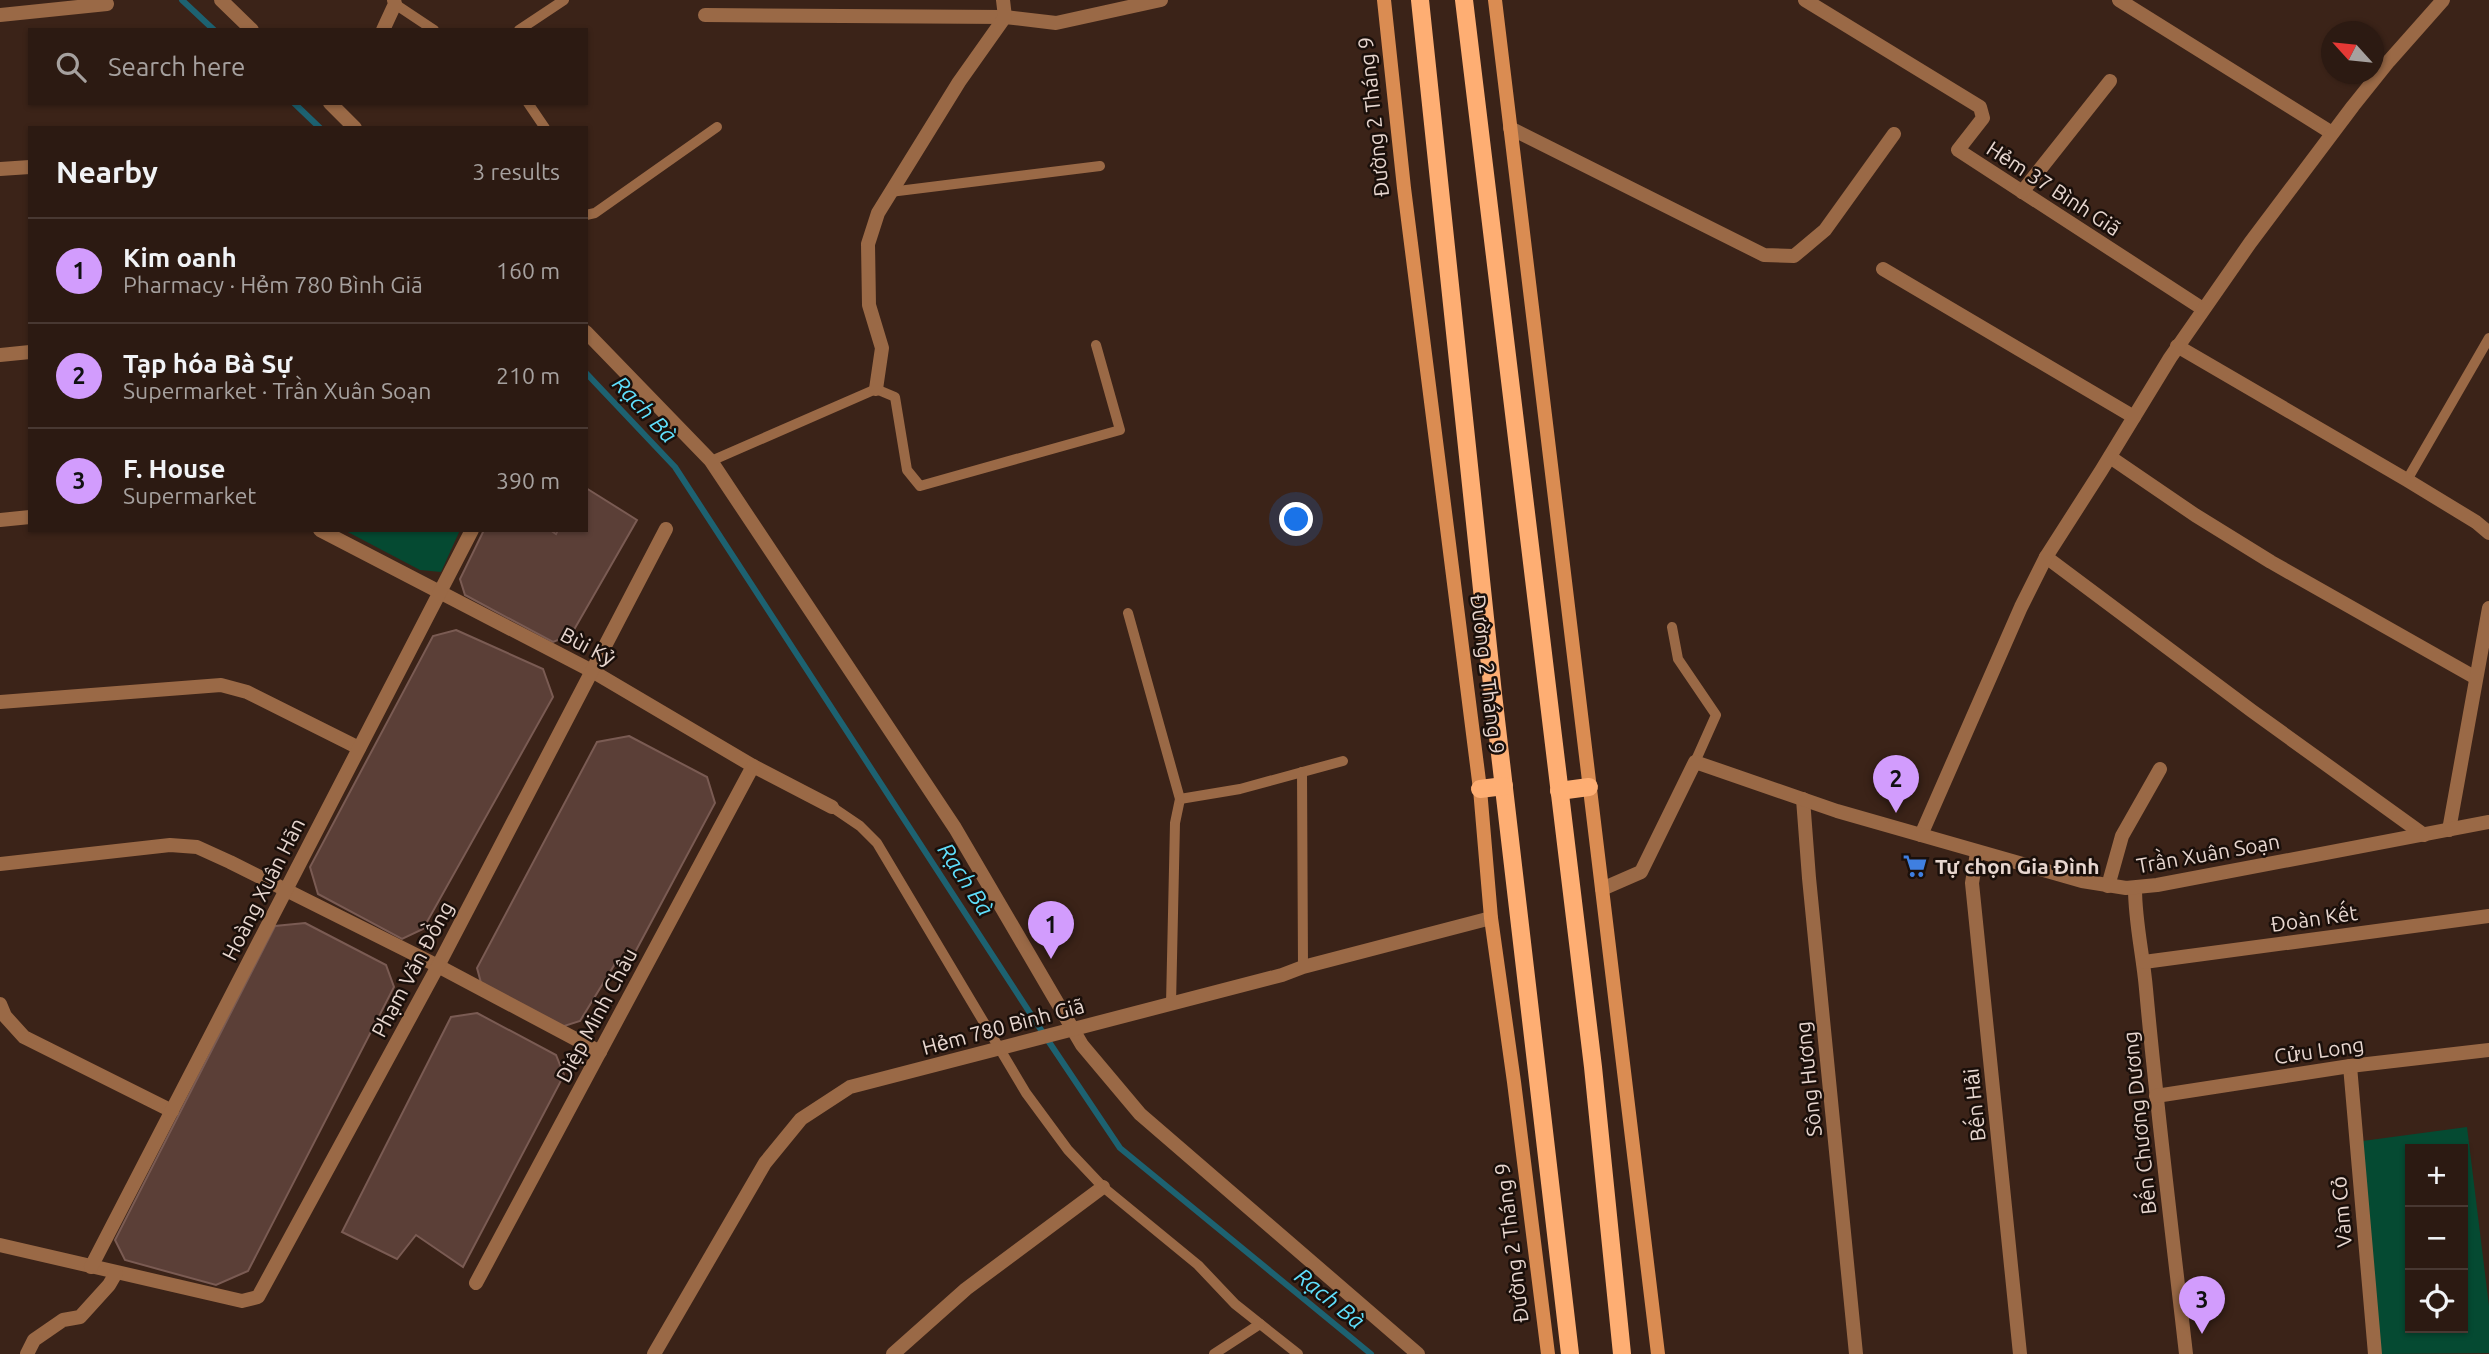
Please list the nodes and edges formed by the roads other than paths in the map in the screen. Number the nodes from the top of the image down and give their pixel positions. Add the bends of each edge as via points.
1 (221, 0) edge
2 (564, 0) edge
3 (1003, 0) edge
4 (1161, 0) edge
5 (1384, 0) edge
6 (1420, 0) edge
7 (1464, 0) edge
8 (1495, 0) edge
9 (1805, 0) edge
10 (2119, 0) edge
11 (2443, 0) edge
12 (397, 1) edge
13 (107, 4) dead end
14 (0, 15) edge
15 (705, 15) dead end
16 (1005, 17) junction
17 (250, 28) edge
18 (384, 28) edge
19 (431, 28) edge
20 (522, 28) edge
21 (2110, 80) dead end
22 (528, 105) edge
23 (344, 109) edge
24 (354, 126) edge
25 (544, 126) edge
26 (717, 127) dead end
27 (1510, 128) junction
28 (2332, 133) junction
29 (1894, 134) dead end
30 (1100, 166) dead end
31 (28, 167) edge
32 (0, 169) edge
33 (890, 192) junction
34 (2022, 192) junction
35 (588, 215) edge
36 (1883, 270) dead end
37 (2203, 309) junction
38 (588, 334) edge
39 (2489, 338) edge
40 (1096, 345) dead end
41 (2177, 346) junction
42 (28, 352) edge
43 (0, 355) edge
44 (876, 389) junction
45 (2134, 418) junction
46 (2110, 457) junction
47 (711, 461) junction
48 (2407, 480) junction
49 (28, 517) edge
50 (0, 520) edge
51 (666, 529) dead end
52 (324, 532) edge
53 (471, 532) edge
54 (2489, 533) edge
55 (2046, 557) junction
56 (439, 594) junction
57 (2489, 608) edge
58 (1128, 613) dead end
59 (1672, 627) dead end
60 (592, 671) junction
61 (2476, 678) junction
62 (0, 702) edge
63 (359, 748) junction
64 (1343, 761) dead end
65 (1695, 762) junction
66 (753, 766) junction
67 (2160, 769) dead end
68 (1302, 772) junction
69 (1504, 786) junction
70 (1589, 787) junction
71 (1480, 789) junction
72 (1559, 791) junction
73 (1180, 799) junction
74 (1803, 799) junction
75 (832, 807) joint
76 (2489, 822) edge
77 (2449, 830) junction
78 (1922, 835) junction
79 (2424, 835) junction
80 (1977, 853) junction
81 (0, 864) edge
82 (2108, 886) junction
83 (2135, 888) junction
84 (286, 889) junction
85 (1602, 889) junction
86 (2489, 916) edge
87 (1491, 918) junction
88 (2144, 962) junction
89 (438, 966) junction
90 (1303, 967) junction
91 (0, 1004) edge
92 (1171, 1004) junction
93 (1072, 1029) junction
94 (999, 1048) junction
95 (2489, 1050) edge
96 (600, 1052) junction
97 (2350, 1066) junction
98 (2156, 1096) junction
99 (172, 1111) junction
100 (1103, 1187) junction
101 (0, 1245) edge
102 (91, 1267) junction
103 (116, 1273) junction
104 (476, 1283) dead end
105 (1260, 1324) junction
106 (27, 1354) edge
107 (654, 1354) edge
108 (893, 1354) edge
109 (1214, 1354) edge
110 (1298, 1354) edge
111 (1418, 1354) edge
112 (1548, 1354) edge
113 (1570, 1354) edge
114 (1622, 1354) edge
115 (1658, 1354) edge
116 (1856, 1354) edge
117 (2020, 1354) edge
118 (2186, 1354) edge
119 (2375, 1354) edge

1 - 17 street
2 - 20 lane
3 - 16 street
4 - 16 street via 1056,23
5 - 71 main road, Đường 2 Tháng 9
6 - 69 main road, Đường 2 Tháng 9
7 - 72 main road
8 - 27 main road
9 - 34 street, Hẻm 37 Bình Giã via 1980,107 1983,118 1958,150
10 - 28 street
11 - 28 street
12 - 18 street
12 - 19 lane
13 - 14 street
15 - 16 street
16 - 33 street
21 - 34 street
22 - 25 lane
23 - 24 street
26 - 35 lane
27 - 29 street via 1764,255 1794,256 1825,230
27 - 70 main road
28 - 37 street
30 - 33 lane
31 - 32 street
33 - 44 street via 868,244 869,305 882,348
34 - 37 street, Hẻm 37 Bình Giã
36 - 45 street
37 - 41 street
38 - 47 street
39 - 48 lane
40 - 44 lane via 1120,430 920,486 907,470 895,397
41 - 45 street
41 - 48 street
42 - 43 street
44 - 47 lane
45 - 46 street
46 - 55 street
46 - 61 street via 2271,562
47 - 93 street via 955,828
48 - 54 street
49 - 50 street
51 - 60 street, Phạm Văn Đồng
52 - 56 street, Bùi Kỷ
53 - 56 street, Hoàng Xuân Hãn
55 - 78 street
55 - 79 street
56 - 60 street, Bùi Kỷ
56 - 63 street, Hoàng Xuân Hãn
57 - 61 street
58 - 73 lane
59 - 65 lane via 1678,659 1716,715
60 - 66 street, Bùi Kỷ
60 - 89 street, Phạm Văn Đồng
61 - 77 street
62 - 63 street via 221,685 247,692
63 - 84 street, Hoàng Xuân Hãn
64 - 68 lane
65 - 74 street, Trần Xuân Soạn
65 - 85 street via 1642,872
66 - 75 street, Bùi Kỷ
66 - 96 street, Diệp Minh Châu
67 - 82 street via 2122,836
68 - 73 lane
68 - 90 lane
69 - 71 main road
69 - 113 main road, Đường 2 Tháng 9
70 - 72 main road
70 - 85 main road
71 - 87 main road, Đường 2 Tháng 9
72 - 114 main road
73 - 92 lane via 1175,823
74 - 78 street, Trần Xuân Soạn
74 - 116 street, Sông Hương
75 - 94 lane via 877,843
76 - 77 street, Trần Xuân Soạn
77 - 79 street, Trần Xuân Soạn
78 - 80 street, Trần Xuân Soạn
79 - 83 street, Trần Xuân Soạn
80 - 82 street, Trần Xuân Soạn
80 - 117 street, Bến Hải via 1972,883
81 - 84 street via 170,845 197,847
82 - 83 street, Trần Xuân Soạn
83 - 88 street, Bến Chương Dương via 2135,921
84 - 89 street
84 - 99 street, Hoàng Xuân Hãn
85 - 115 main road
86 - 88 street, Đoàn Kết
87 - 90 street, Hẻm 780 Bình Giã
87 - 112 main road, Đường 2 Tháng 9
88 - 98 street, Bến Chương Dương
89 - 96 street
89 - 103 street, Phạm Văn Đồng via 258,1297 242,1301
90 - 92 street, Hẻm 780 Bình Giã
91 - 99 street via 24,1037
92 - 93 street, Hẻm 780 Bình Giã
93 - 94 street, Hẻm 780 Bình Giã
93 - 111 street via 1140,1114
94 - 100 lane via 1068,1150
94 - 107 street, Hẻm 780 Bình Giã via 850,1087 801,1119 765,1163
95 - 97 street, Cửu Long
96 - 104 street, Diệp Minh Châu
97 - 98 street, Cửu Long
97 - 119 street, Vàm Cỏ
98 - 118 street, Bến Chương Dương
99 - 102 street, Hoàng Xuân Hãn
100 - 105 lane via 1198,1265
100 - 108 street via 966,1289
101 - 102 street, Phạm Văn Đồng
102 - 103 street, Phạm Văn Đồng
103 - 106 street via 80,1317 63,1320 34,1340
105 - 109 lane
105 - 110 lane

